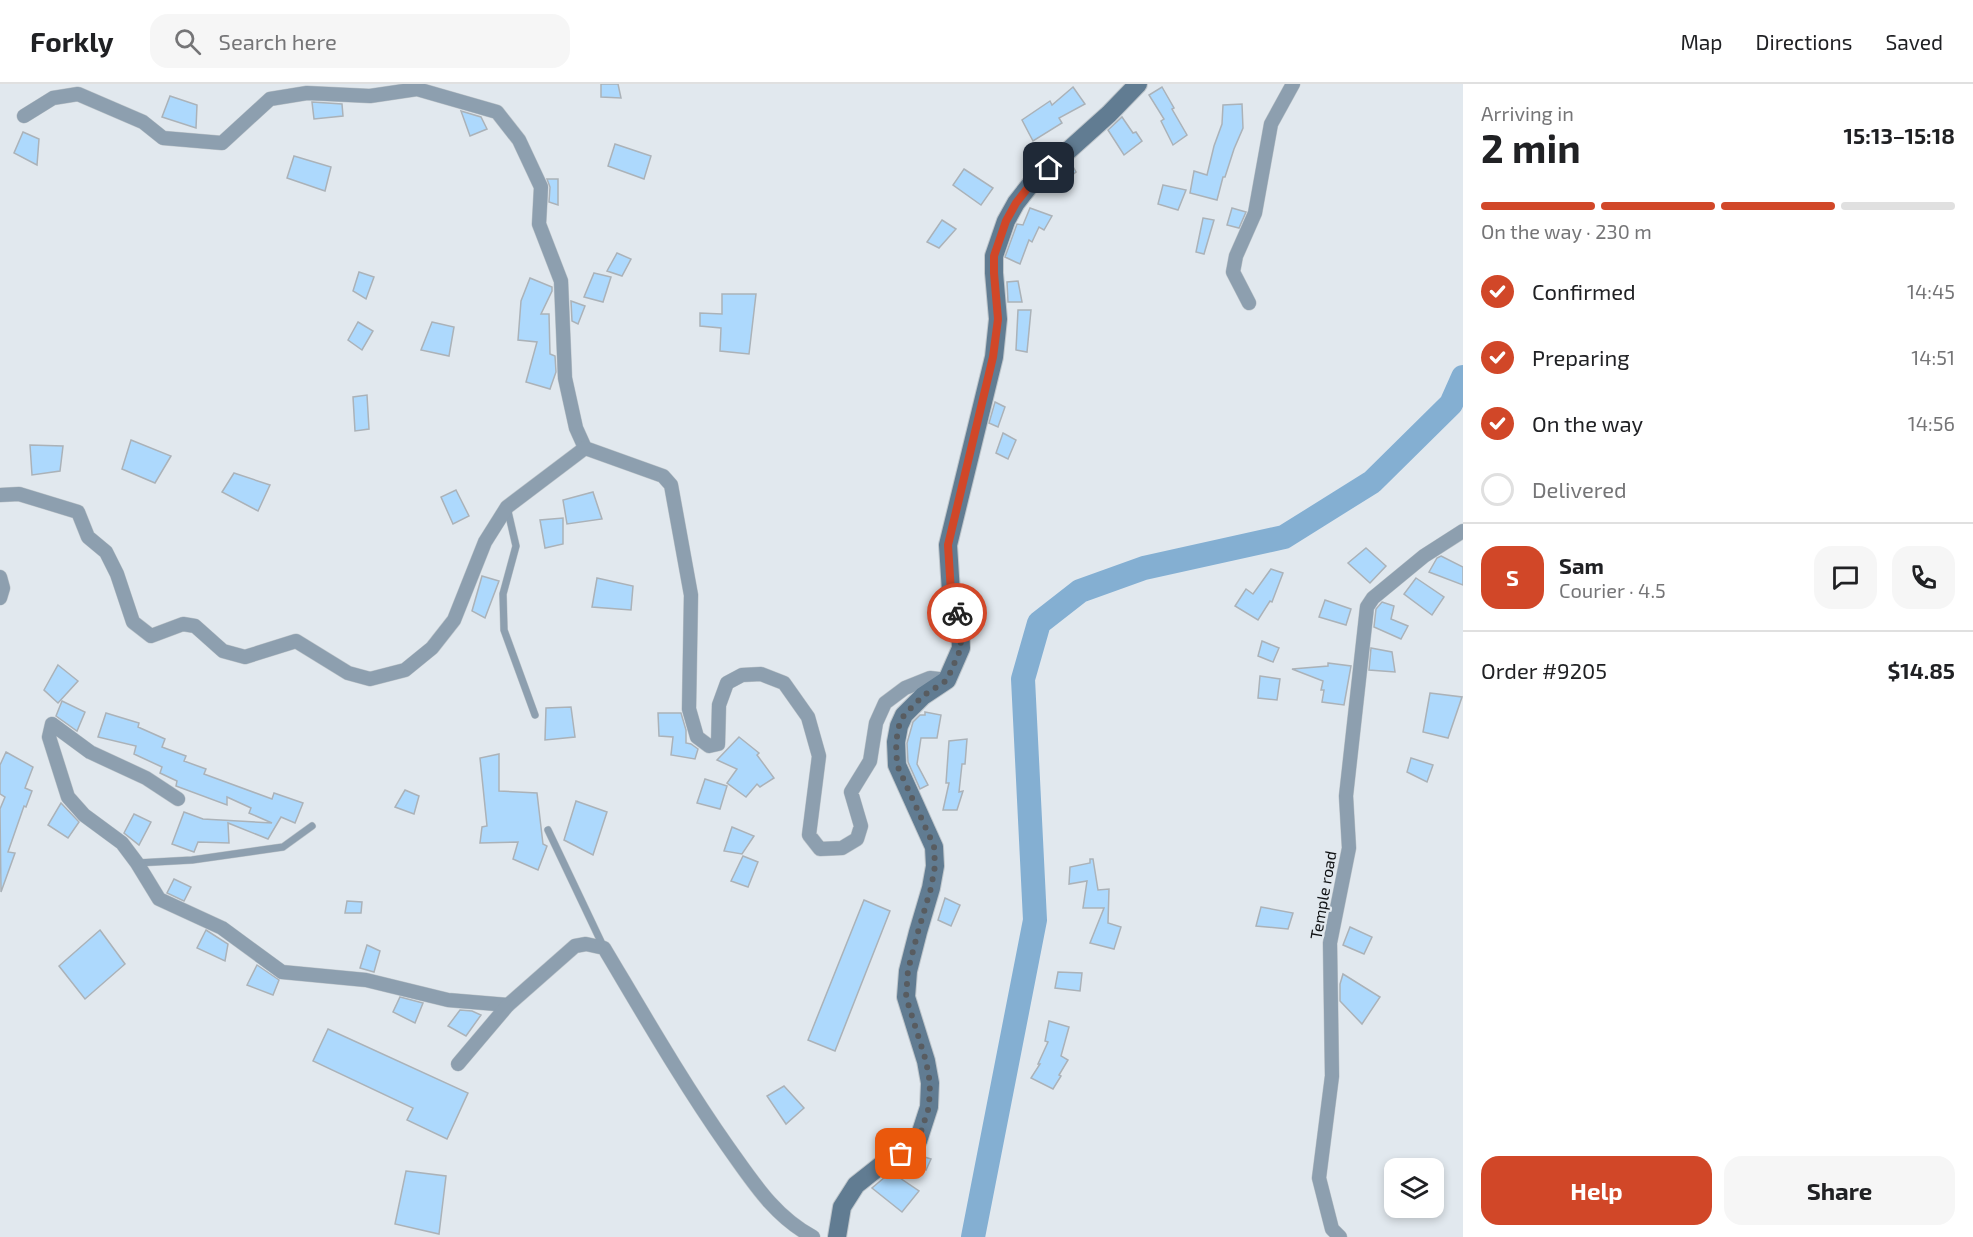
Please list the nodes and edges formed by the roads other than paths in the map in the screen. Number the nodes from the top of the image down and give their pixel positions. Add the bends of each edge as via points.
1 (1138, 84) edge
2 (1293, 84) edge
3 (24, 116) dead end
4 (1249, 303) dead end
5 (585, 448) junction
6 (0, 495) edge
7 (507, 507) junction
8 (1463, 531) edge
9 (0, 577) edge
10 (0, 598) edge
11 (947, 680) junction
12 (535, 715) dead end
13 (178, 799) dead end
14 (312, 826) dead end
15 (548, 830) dead end
16 (137, 863) junction
17 (604, 948) junction
18 (508, 1005) junction
19 (458, 1064) dead end
20 (813, 1237) edge
21 (837, 1237) edge
22 (1340, 1237) edge

1 - 11 main road via 1030,185 1006,221 994,256 998,319 993,357 948,545 961,648
2 - 4 street via 1271,124 1255,213 1236,256 1233,272
3 - 5 street via 53,98 78,94 143,122 163,138 211,144 222,143 270,99 307,93 370,96 417,89 497,112 519,140 541,187 539,224 561,281 565,378 576,428
5 - 7 street
5 - 11 street via 663,476 671,485 691,595 688,709 697,737 709,746 718,744 719,705 727,683 742,675 761,674 784,683 808,717 819,756 809,835 820,849 842,848 857,838 861,826 851,792 870,761 876,723 885,703 904,688 930,678
6 - 7 street via 19,494 78,512 88,537 106,552 133,622 150,636 183,624 195,626 223,651 244,657 296,641 348,673 370,678 405,670 432,648 454,620 485,542
7 - 12 lane via 516,546 503,594 504,630
8 - 22 street, Temple road via 1424,556 1367,607 1347,796 1349,848 1329,943 1332,1076 1319,1178 1332,1229
9 - 10 street
11 - 21 main road via 904,715 896,742 897,765 934,846 931,888 910,961 906,997 926,1061 929,1107 918,1141 856,1185 842,1206
13 - 16 street via 146,778 90,752 52,724 49,737 68,797 84,815 122,843
14 - 16 lane via 283,847 192,860
15 - 17 lane
16 - 18 street via 159,899 222,928 282,972 366,980 448,1000
17 - 18 street via 575,946
17 - 20 street via 702,1110 766,1200 799,1230
18 - 19 street

